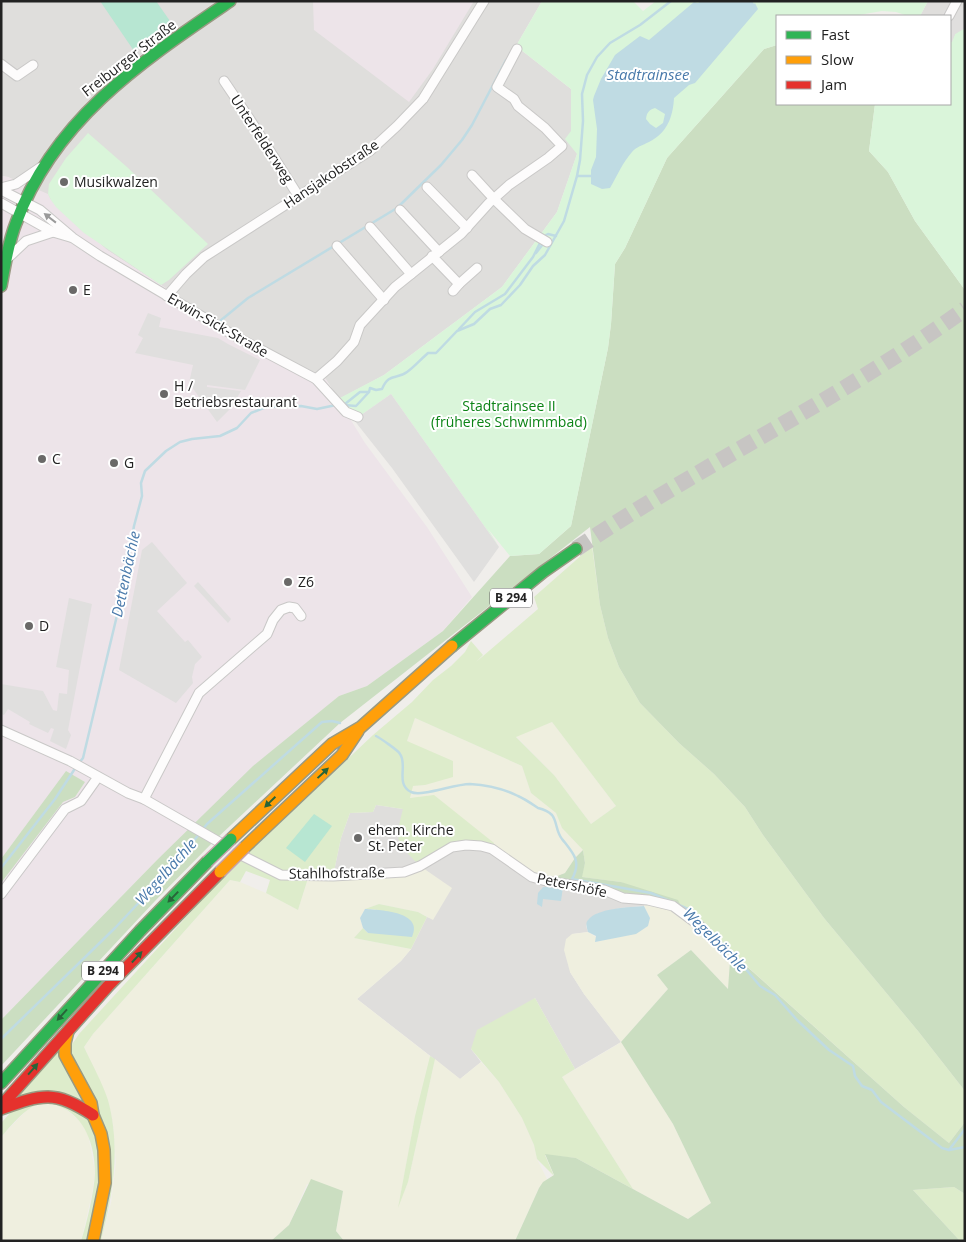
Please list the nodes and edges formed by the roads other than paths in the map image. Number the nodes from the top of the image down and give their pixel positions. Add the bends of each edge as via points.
1 (230, 1) edge
2 (484, 1) edge
3 (957, 1) edge
4 (950, 15) edge
5 (517, 49) dead end
6 (1, 64) edge
7 (33, 64) dead end
8 (224, 81) dead end
9 (44, 166) junction
10 (472, 175) dead end
11 (427, 187) dead end
12 (1, 189) edge
13 (298, 197) junction
14 (494, 199) junction
15 (25, 202) junction
16 (1, 204) edge
17 (400, 210) dead end
18 (20, 214) junction
19 (370, 227) dead end
20 (467, 228) junction
21 (53, 232) junction
22 (72, 238) junction
23 (547, 242) dead end
24 (337, 246) dead end
25 (436, 254) junction
26 (7, 258) junction
27 (478, 268) dead end
28 (411, 274) junction
29 (1, 286) edge
30 (167, 296) junction
31 (384, 300) junction
32 (316, 379) junction
33 (358, 417) dead end
34 (576, 549) tunnel mouth
35 (301, 616) dead end
36 (361, 727) junction
37 (1, 730) edge
38 (98, 777) junction
39 (144, 799) junction
40 (420, 866) joint
41 (1, 894) edge
42 (700, 926) dead end
43 (68, 1030) junction
44 (1, 1082) edge
45 (1, 1108) edge
46 (93, 1115) junction
47 (94, 1241) edge

1 - 9 main road, Freiburger Straße via 111,88 67,132
2 - 13 street, Hansjakobstraße via 422,99 397,126 370,150
3 - 4 street
5 - 14 street via 497,87 514,99 562,146
6 - 7 street via 17,76
8 - 13 street, Unterfelderweg
9 - 12 street via 16,184
9 - 15 main road, Freiburger Straße
10 - 14 street
11 - 20 street
12 - 15 street, Erwin-Sick-Straße
13 - 30 street, Hansjakobstraße via 204,258
14 - 20 street
14 - 23 street via 525,229
15 - 18 main road, Freiburger Straße
22 -> 15 street, Erwin-Sick-Straße
16 - 18 street, Erwin-Sick-Straße
17 - 25 street
18 - 21 street, Erwin-Sick-Straße
18 - 26 main road, Freiburger Straße
19 - 28 street
20 - 25 street
21 - 22 street, Erwin-Sick-Straße
21 - 26 street via 26,241
22 - 30 street, Erwin-Sick-Straße
24 - 31 street
25 - 27 street via 456,287
25 - 28 street
26 - 29 main road, Freiburger Straße
28 - 31 street
30 - 32 street, Erwin-Sick-Straße via 233,336
31 - 32 street via 360,325 354,342 338,361
32 - 33 street, Erwin-Sick-Straße via 346,412
34 - 36 main road, B 294 via 448,650
35 - 39 street via 294,608 281,610 272,620 267,634 199,693
43 -> 36 main road, B 294, bridge via 178,913 342,755
36 -> 44 main road, B 294, bridge via 332,744 207,862
37 - 38 street, Stahlhofstraße
38 - 39 street, Stahlhofstraße
38 - 41 street via 81,802 65,809
39 - 40 street, Stahlhofstraße via 195,830 282,875 404,872
40 - 42 street, Petershöfe via 452,847 481,846 492,849 532,877 673,906
45 -> 43 main road, B 294
43 - 46 main road via 65,1056 84,1089
45 - 46 main road via 34,1098 55,1096
46 - 47 main road via 101,1134 105,1176

